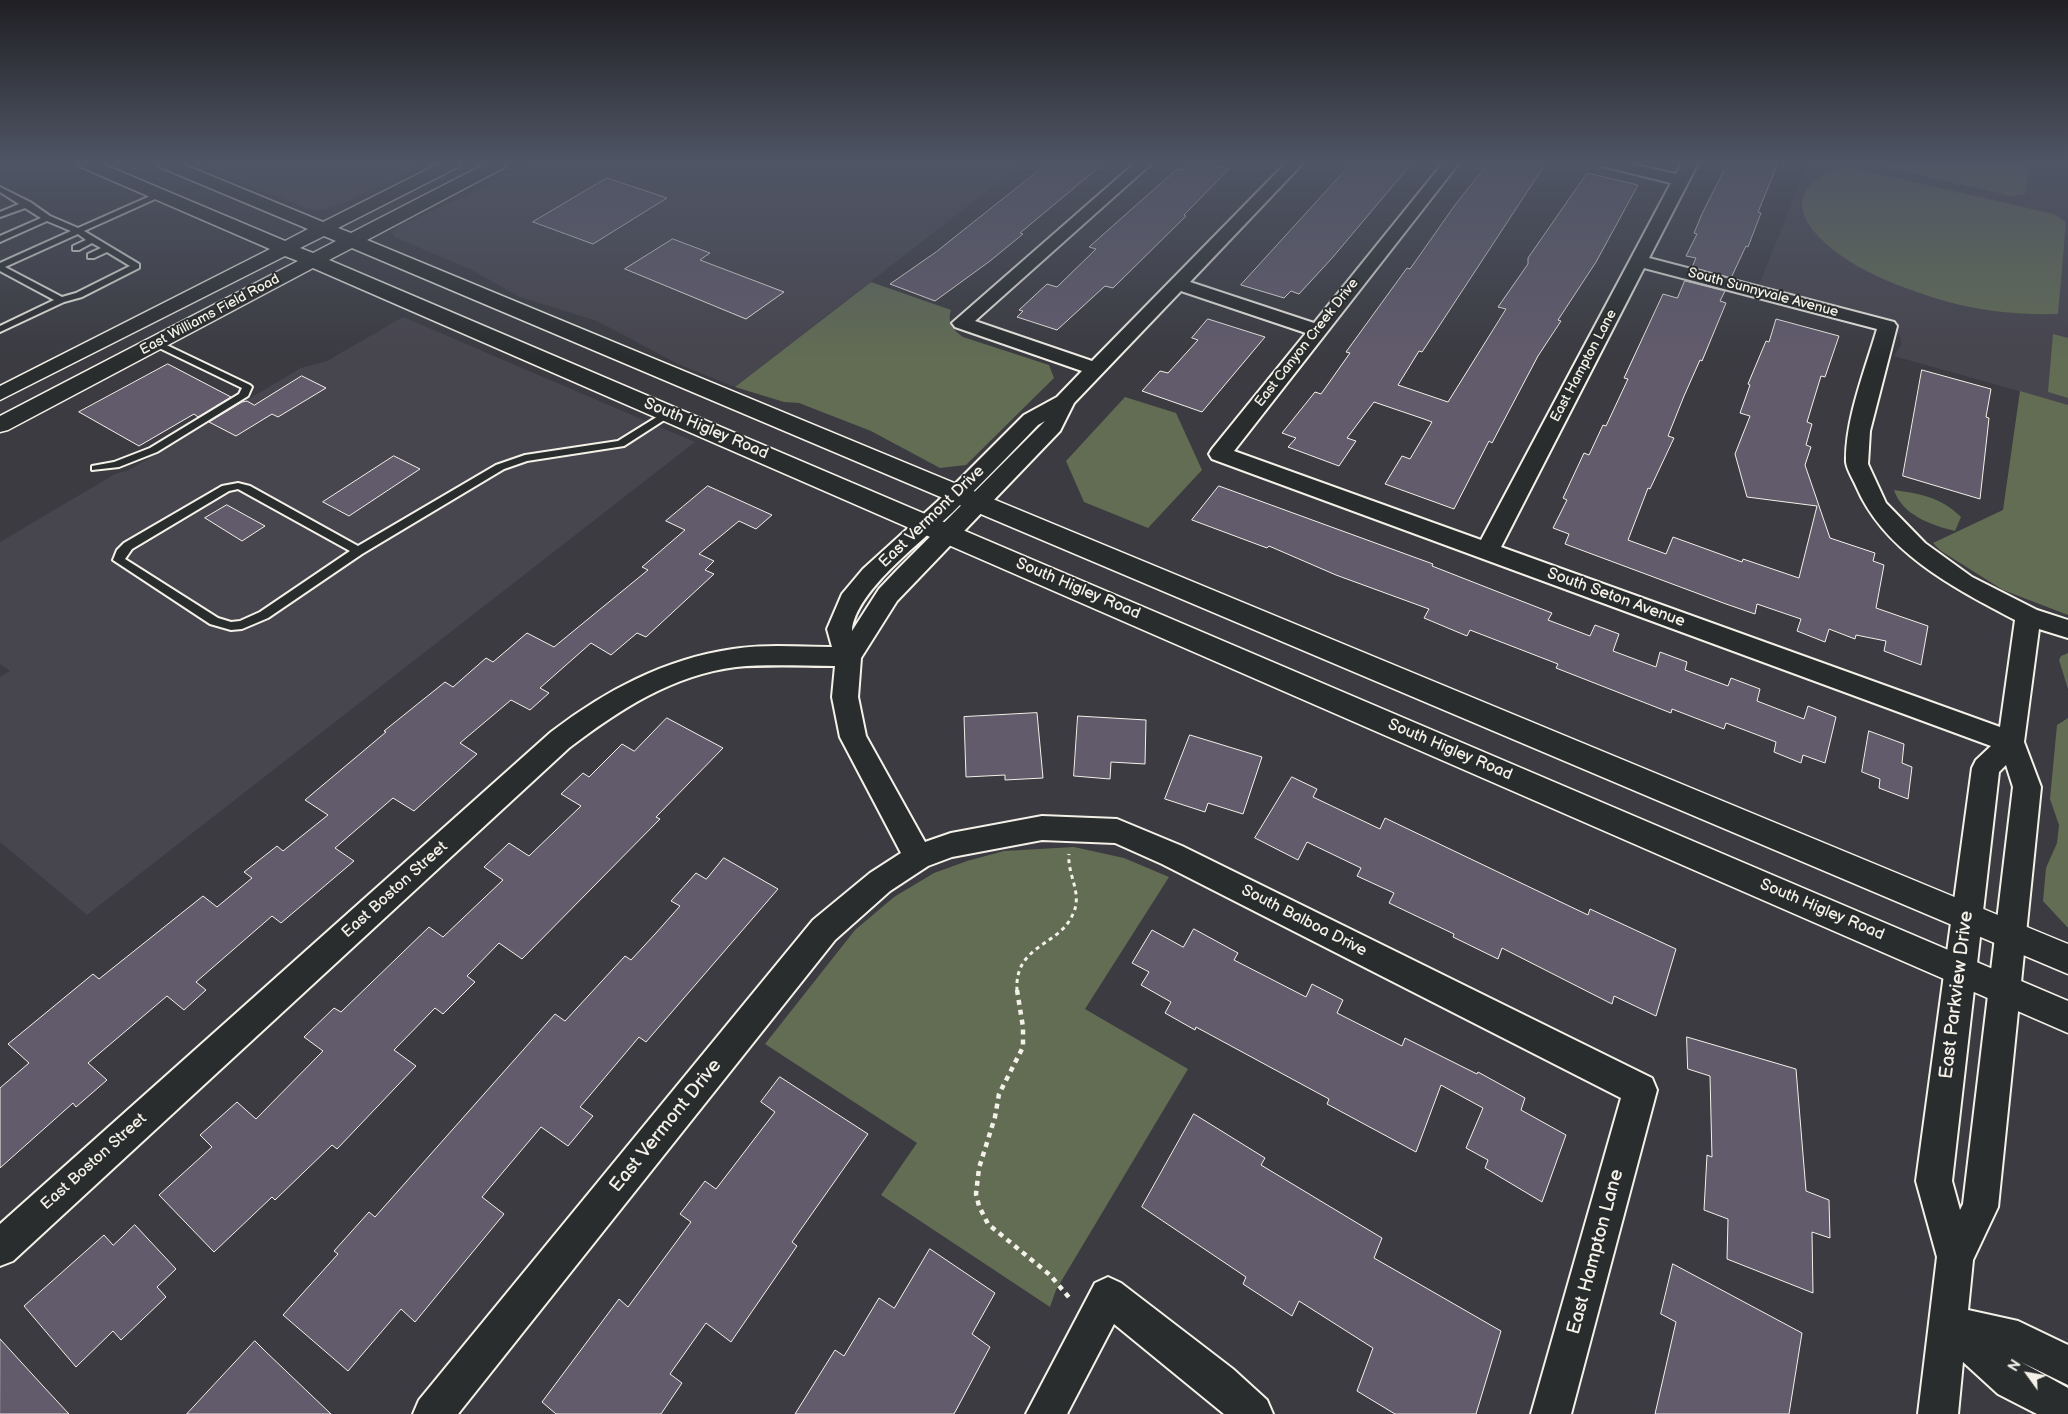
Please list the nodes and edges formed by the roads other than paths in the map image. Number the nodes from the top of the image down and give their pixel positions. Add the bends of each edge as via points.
1 (22, 229) edge
2 (73, 229) edge
3 (83, 229) edge
4 (238, 229) edge
5 (324, 229) joint
6 (374, 229) edge
7 (1069, 229) edge
8 (1231, 229) edge
9 (1398, 229) edge
10 (1655, 229) edge
11 (78, 231) junction
12 (0, 239) edge
13 (92, 240) junction
14 (353, 240) junction
15 (76, 248) dead end
16 (106, 249) junction
17 (284, 249) junction
18 (91, 256) dead end
19 (1639, 260) junction
20 (313, 261) junction
21 (0, 267) edge
22 (27, 271) dead end
23 (15, 276) junction
24 (44, 279) dead end
25 (1178, 284) junction
26 (32, 285) junction
27 (60, 286) dead end
28 (46, 292) junction
29 (61, 300) junction
30 (0, 329) edge
31 (1317, 330) junction
32 (156, 343) junction
33 (1095, 369) junction
34 (695, 384) junction
35 (0, 394) edge
36 (668, 413) junction
37 (0, 425) edge
38 (1220, 454) joint
39 (96, 468) dead end
40 (967, 500) junction
41 (938, 528) junction
42 (358, 551) junction
43 (1487, 552) junction
44 (2028, 616) junction
45 (2068, 629) edge
46 (848, 657) junction
47 (2011, 742) junction
48 (951, 845) joint
49 (918, 856) junction
50 (1966, 916) junction
51 (2009, 935) junction
52 (2068, 960) edge
53 (1959, 970) junction
54 (2003, 989) junction
55 (2068, 1017) edge
56 (1640, 1090) joint
57 (0, 1248) edge
58 (1955, 1257) junction
59 (1949, 1324) junction
60 (2068, 1366) edge
61 (2068, 1409) edge
62 (433, 1414) edge
63 (1046, 1414) edge
64 (1253, 1414) edge
65 (1551, 1414) edge
66 (1938, 1414) edge

1 - 12 lane
2 - 11 lane
3 - 11 lane
4 - 17 main road, South Higley Road
5 - 14 main road
5 - 17 main road, East Williams Field Road
6 - 14 main road, East Williams Field Road
7 - 33 street via 962,323
8 - 25 street, East Vermont Drive
9 - 31 street, East Canyon Creek Drive
10 - 19 street, East Hampton Lane
11 - 13 lane
11 - 21 lane
13 - 15 lane
13 - 16 lane
14 - 20 main road, East Williams Field Road
14 - 34 main road
16 - 18 lane
16 - 29 lane via 116,258 136,266 79,295
17 - 20 main road, South Higley Road
17 - 35 main road, East Williams Field Road
19 - 43 street, East Hampton Lane
19 - 44 street, South Sunnyvale Avenue via 1887,326 1859,431 1857,464 1876,507 1917,549 1964,583
20 - 32 main road, East Williams Field Road
20 - 36 main road, South Higley Road
21 - 23 lane
22 - 23 lane
23 - 26 lane
24 - 26 lane
25 - 31 street
25 - 33 street, East Vermont Drive
26 - 28 lane
27 - 28 lane
28 - 29 lane
29 - 30 lane
31 - 38 street, East Canyon Creek Drive
32 - 37 main road, East Williams Field Road
32 - 39 lane via 247,388 243,396 144,455 115,466
33 - 40 street, East Vermont Drive via 1064,401 1053,426
34 - 36 main road
34 - 40 main road
36 - 41 main road, South Higley Road
36 - 42 lane via 620,444 512,461
38 - 43 street, South Seton Avenue
40 - 41 street, East Vermont Drive
40 - 50 main road
41 - 46 street, East Vermont Drive via 888,595
41 - 53 main road, South Higley Road
42 - 42 lane via 264,615 231,626 214,621 119,560 120,553 128,546 218,492 238,486
43 - 47 street, South Seton Avenue
44 - 45 street
44 - 47 street, East Parkview Drive
46 - 49 street, East Vermont Drive via 846,697 853,737
46 - 57 street, East Boston Street via 725,660 683,670 627,692 593,714 552,747
47 - 50 street, East Parkview Drive via 1986,768
47 - 51 street, East Parkview Drive via 2027,787
48 - 49 street, East Vermont Drive
48 - 56 street, South Balboa Drive via 1042,828 1117,831 1172,854
49 - 62 street, East Vermont Drive via 880,882 824,930
50 - 51 main road
50 - 53 street, East Parkview Drive
51 - 52 main road
51 - 54 street, East Parkview Drive
53 - 54 main road, South Higley Road
53 - 58 street, East Parkview Drive via 1934,1181
54 - 55 main road, South Higley Road
54 - 58 street, East Parkview Drive via 1980,1207
56 - 65 street, East Hampton Lane
58 - 59 street, East Parkview Drive
59 - 60 street via 2018,1340
59 - 61 street via 2012,1380
59 - 66 street, East Parkview Drive
63 - 64 street via 1108,1296 1219,1383

